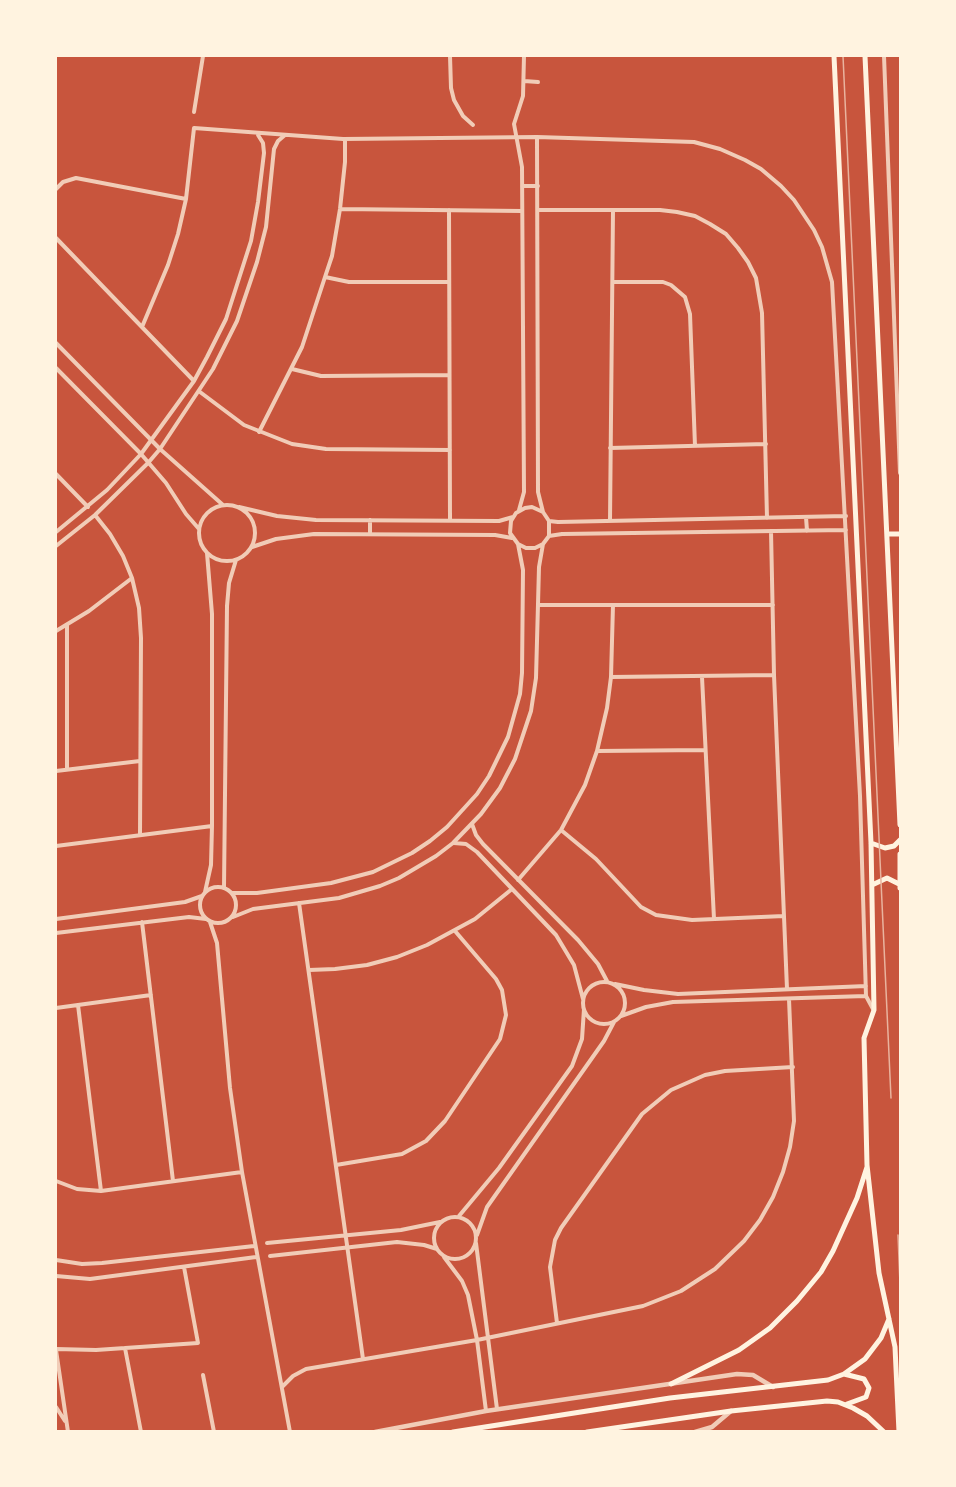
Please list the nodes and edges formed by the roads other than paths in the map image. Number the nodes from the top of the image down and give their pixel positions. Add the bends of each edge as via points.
1 (202, 56) edge
2 (450, 56) edge
3 (524, 56) edge
4 (834, 56) edge
5 (865, 56) edge
6 (884, 56) edge
7 (524, 81) junction
8 (538, 82) dead end
9 (194, 112) dead end
10 (473, 125) dead end
11 (258, 134) junction
12 (285, 135) junction
13 (515, 137) junction
14 (537, 137) junction
15 (345, 139) junction
16 (262, 166) junction
17 (273, 166) junction
18 (522, 186) junction
19 (538, 186) junction
20 (56, 189) edge
21 (186, 199) junction
22 (340, 209) junction
23 (449, 210) junction
24 (538, 210) junction
25 (613, 210) junction
26 (522, 211) junction
27 (56, 238) edge
28 (325, 278) junction
29 (449, 282) junction
30 (613, 282) junction
31 (142, 327) junction
32 (56, 343) edge
33 (56, 368) edge
34 (292, 369) junction
35 (449, 375) junction
36 (194, 381) junction
37 (200, 392) junction
38 (260, 432) junction
39 (899, 433) edge
40 (151, 440) junction
41 (766, 444) junction
42 (695, 446) junction
43 (610, 448) junction
44 (160, 449) junction
45 (450, 450) junction
46 (141, 454) junction
47 (148, 463) junction
48 (900, 473) edge
49 (56, 474) edge
50 (223, 505) junction
51 (88, 507) junction
52 (239, 507) junction
53 (519, 510) junction
54 (543, 512) junction
55 (95, 515) junction
56 (513, 516) junction
57 (846, 516) junction
58 (806, 517) junction
59 (767, 518) junction
60 (370, 520) junction
61 (450, 520) junction
62 (549, 521) junction
63 (609, 521) junction
64 (199, 529) junction
65 (846, 530) junction
66 (771, 531) junction
67 (807, 531) junction
68 (56, 532) edge
69 (370, 534) junction
70 (888, 534) junction
71 (900, 534) edge
72 (549, 536) junction
73 (513, 538) junction
74 (518, 544) junction
75 (543, 544) junction
76 (56, 546) edge
77 (252, 547) junction
78 (207, 553) junction
79 (236, 560) junction
80 (132, 578) junction
81 (538, 605) junction
82 (613, 605) junction
83 (772, 605) junction
84 (67, 625) junction
85 (56, 632) edge
86 (774, 675) junction
87 (611, 677) junction
88 (702, 677) junction
89 (898, 712) edge
90 (705, 750) junction
91 (597, 751) junction
92 (140, 760) junction
93 (67, 770) junction
94 (56, 771) edge
95 (472, 824) junction
96 (900, 825) edge
97 (212, 826) junction
98 (561, 830) junction
99 (140, 835) junction
100 (900, 840) edge
101 (453, 843) junction
102 (871, 843) junction
103 (56, 846) edge
104 (900, 854) edge
105 (518, 880) junction
106 (872, 885) junction
107 (900, 886) edge
108 (224, 888) junction
109 (512, 889) junction
110 (232, 893) junction
111 (204, 894) junction
112 (299, 903) junction
113 (784, 916) junction
114 (233, 917) junction
115 (56, 919) edge
116 (714, 919) junction
117 (208, 921) junction
118 (142, 922) junction
119 (455, 931) junction
120 (56, 933) edge
121 (309, 970) junction
122 (607, 981) junction
123 (615, 984) junction
124 (866, 986) junction
125 (787, 989) junction
126 (151, 995) junction
127 (866, 996) junction
128 (583, 999) junction
129 (789, 999) junction
130 (78, 1005) junction
131 (56, 1008) edge
132 (584, 1009) junction
133 (874, 1010) junction
134 (621, 1016) junction
135 (614, 1022) junction
136 (793, 1067) junction
137 (336, 1165) junction
138 (867, 1165) junction
139 (242, 1172) junction
140 (56, 1181) edge
141 (173, 1181) junction
142 (101, 1191) junction
143 (459, 1216) junction
144 (440, 1222) junction
145 (477, 1235) junction
146 (346, 1236) junction
147 (267, 1243) dead end
148 (476, 1243) junction
149 (254, 1246) junction
150 (348, 1246) junction
151 (437, 1249) junction
152 (270, 1256) dead end
153 (256, 1257) junction
154 (444, 1257) junction
155 (56, 1260) edge
156 (184, 1267) junction
157 (56, 1276) edge
158 (890, 1317) junction
159 (557, 1323) junction
160 (488, 1338) junction
161 (477, 1340) junction
162 (126, 1348) junction
163 (56, 1349) edge
164 (363, 1359) junction
165 (844, 1374) junction
166 (203, 1375) dead end
167 (671, 1384) junction
168 (773, 1387) junction
169 (282, 1388) junction
170 (845, 1404) junction
171 (56, 1407) edge
172 (498, 1409) junction
173 (486, 1411) junction
174 (731, 1411) junction
175 (67, 1424) junction
176 (68, 1431) edge
177 (141, 1431) edge
178 (214, 1431) edge
179 (290, 1431) edge
180 (375, 1431) edge
181 (453, 1431) edge
182 (587, 1431) edge
183 (695, 1431) edge
184 (884, 1431) edge
185 (899, 1431) edge

1 - 9 street
2 - 10 street via 454,100
3 - 7 street
4 - 102 main road
5 - 70 main road
6 - 39 street
7 - 8 street
7 - 13 street via 514,124
11 - 12 street
11 - 16 street via 264,148
11 - 21 street via 194,128
12 - 15 street
12 - 17 street via 276,145
13 - 14 street
13 - 15 street
13 - 18 street
14 - 19 street
14 - 57 street via 694,142 745,160 794,200 818,238 832,282
15 - 22 street
16 - 17 street
16 - 36 street via 251,241 239,281 226,319
17 - 37 street via 266,227 247,296 226,346
18 - 19 street
18 - 26 street
19 - 24 street
20 - 21 street via 76,178
21 - 31 street via 168,265
22 - 23 street
22 - 28 street
23 - 26 street
23 - 29 street
24 - 25 street
24 - 54 street via 538,492
25 - 30 street
25 - 41 street via 660,210 695,216 726,234 748,262 756,278 762,313
26 - 53 street via 524,492
27 - 31 street
28 - 29 street via 349,282
28 - 34 street
29 - 35 street
30 - 42 street via 663,282 685,297 690,314
30 - 43 street
31 - 36 street
32 - 40 street
33 - 46 street
34 - 35 street via 321,376
34 - 38 street
35 - 45 street
36 - 40 street
37 - 38 street via 229,415
37 - 44 street
38 - 45 street via 292,444 318,448
39 - 48 street
40 - 44 street
40 - 46 street
41 - 42 street
41 - 59 street
42 - 43 street
43 - 63 street
44 - 47 street
44 - 50 street
45 - 61 street
46 - 47 street
46 - 51 street
47 - 55 street
47 - 64 street
49 - 51 street
50 - 52 street
50 - 64 street via 205,514
51 - 68 street
52 - 60 street via 296,519
52 - 77 street via 255,527
53 - 54 street via 532,507
53 - 56 street
54 - 62 street
55 - 76 street
55 - 80 street
56 - 61 street via 498,521
56 - 73 street
57 - 58 street
57 - 65 street
58 - 59 street
58 - 67 street
59 - 63 street
60 - 61 street
60 - 69 street
62 - 63 street
62 - 72 street
64 - 78 street via 199,539
65 - 67 street
65 - 124 street
66 - 67 street
66 - 72 street
66 - 83 street
69 - 73 street via 495,534
69 - 77 street via 302,535
70 - 71 main road
70 - 89 main road
72 - 75 street
73 - 74 street
74 - 75 street via 526,548
74 - 110 street via 523,570 520,694 508,737 477,794 430,841 373,872 331,883
75 - 81 street
77 - 79 street
78 - 79 street via 220,561
78 - 97 street via 212,614
79 - 108 street via 227,606
80 - 84 street
80 - 92 street via 141,638
81 - 82 street
81 - 95 street via 536,678 527,727 508,774
82 - 83 street
82 - 87 street
83 - 86 street
84 - 85 street
84 - 93 street
86 - 88 street
86 - 113 street
87 - 88 street
87 - 91 street
88 - 90 street
89 - 96 main road
90 - 91 street
90 - 116 street
91 - 98 street
92 - 93 street
92 - 99 street
93 - 94 street
95 - 101 street
95 - 105 street via 479,840
97 - 99 street
97 - 111 street via 211,865
98 - 105 street
98 - 116 street via 647,911 675,919
99 - 103 street
100 - 102 main road via 885,848
101 - 109 street via 472,848
101 - 112 street via 418,868 380,886 339,898
102 - 106 main road
104 - 107 main road
105 - 122 street via 592,956
106 - 107 main road via 887,878
106 - 133 main road
108 - 110 street
108 - 111 street via 214,887
109 - 119 street
109 - 128 street via 566,949
110 - 114 street via 237,907
111 - 115 street via 185,902
111 - 117 street via 200,911
112 - 114 street via 253,909
112 - 121 street
113 - 116 street
113 - 125 street
114 - 117 street via 220,924
117 - 118 street via 189,917
117 - 139 street via 217,943
118 - 120 street
118 - 126 street
119 - 121 street via 397,957
119 - 137 street via 502,990 506,1015 500,1039 445,1121 426,1141 402,1154
121 - 137 street
122 - 123 street
122 - 128 street via 589,987
123 - 125 street via 678,994
123 - 134 street via 626,1002
124 - 125 street
124 - 127 street
126 - 130 street
126 - 141 street
127 - 129 street
127 - 133 street
128 - 132 street
129 - 134 street via 673,1002
129 - 136 street
130 - 131 street
130 - 142 street
132 - 135 street via 596,1023
132 - 143 street via 582,1039 572,1066 499,1168
133 - 138 main road via 864,1038
134 - 135 street
135 - 145 street via 487,1207
136 - 159 street via 794,1121 783,1172 765,1212 744,1241 715,1269 671,1295 643,1306
136 - 159 street via 705,1075 670,1090 642,1114 555,1240 550,1267
137 - 146 street
138 - 158 main road via 879,1273
138 - 167 main road via 833,1251 797,1301 770,1328 739,1350
139 - 141 street
139 - 149 street
140 - 142 street via 77,1189
141 - 142 street
143 - 144 street
143 - 145 street via 471,1223
144 - 146 street
144 - 151 street via 434,1235
145 - 148 street
146 - 147 street
146 - 150 street
148 - 154 street via 460,1259
148 - 160 street
149 - 153 street
149 - 155 street via 102,1263
150 - 151 street via 397,1242
150 - 152 street
150 - 164 street
151 - 154 street
153 - 156 street
153 - 169 street
154 - 161 street via 468,1294
156 - 157 street via 90,1279
156 - 162 street via 198,1343
158 - 165 main road via 871,1352
158 - 185 main road
159 - 160 street
160 - 161 street
160 - 172 street
161 - 164 street
161 - 173 street
162 - 163 street
162 - 177 street
163 - 175 street
164 - 169 street via 306,1369
165 - 168 main road via 819,1382
165 - 170 main road via 864,1379 869,1388 866,1398
166 - 178 street
167 - 168 street via 742,1374 758,1377
167 - 172 street
168 - 181 main road via 670,1398
169 - 179 street
170 - 174 main road via 827,1401
170 - 184 main road
171 - 175 street
172 - 173 street
173 - 180 street
174 - 182 main road
174 - 183 street via 712,1427
175 - 176 street

